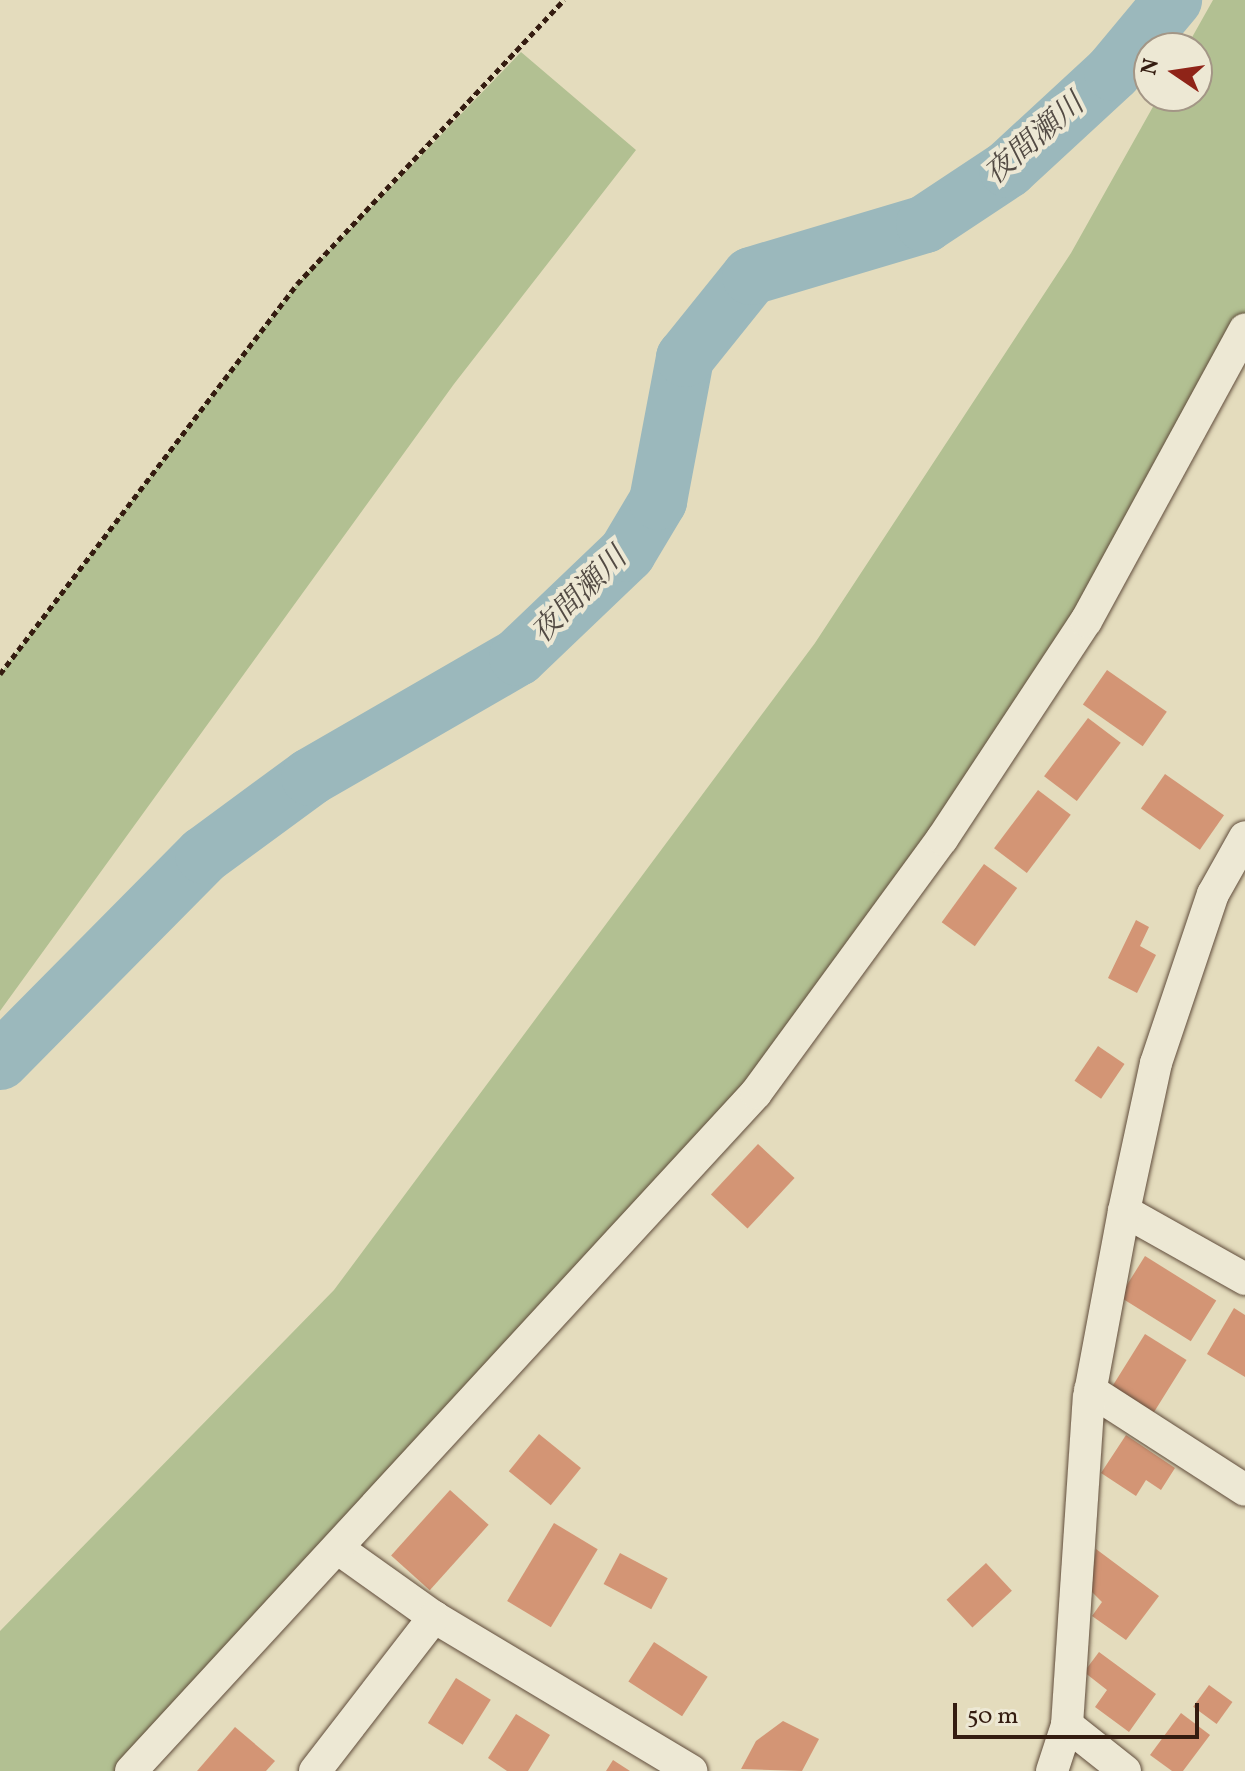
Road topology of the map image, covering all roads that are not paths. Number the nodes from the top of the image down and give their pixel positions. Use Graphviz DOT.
graph roads {
  1 [pos="1245,329"];
  2 [pos="1245,837"];
  3 [pos="1124,1211"];
  4 [pos="1245,1279"];
  5 [pos="1090,1390"];
  6 [pos="1245,1490"];
  7 [pos="340,1550"];
  8 [pos="434,1617"];
  9 [pos="1067,1725"];
  10 [pos="131,1771"];
  11 [pos="315,1771"];
  12 [pos="691,1771"];
  13 [pos="1052,1771"];
  14 [pos="1125,1771"];
  1 -- 7 [label="street"];
  2 -- 3 [label="street"];
  3 -- 4 [label="street"];
  3 -- 5 [label="street"];
  5 -- 6 [label="street"];
  5 -- 9 [label="street"];
  7 -- 8 [label="street"];
  7 -- 10 [label="street"];
  8 -- 11 [label="street"];
  8 -- 12 [label="street"];
  9 -- 13 [label="street"];
  9 -- 14 [label="street"];
}
